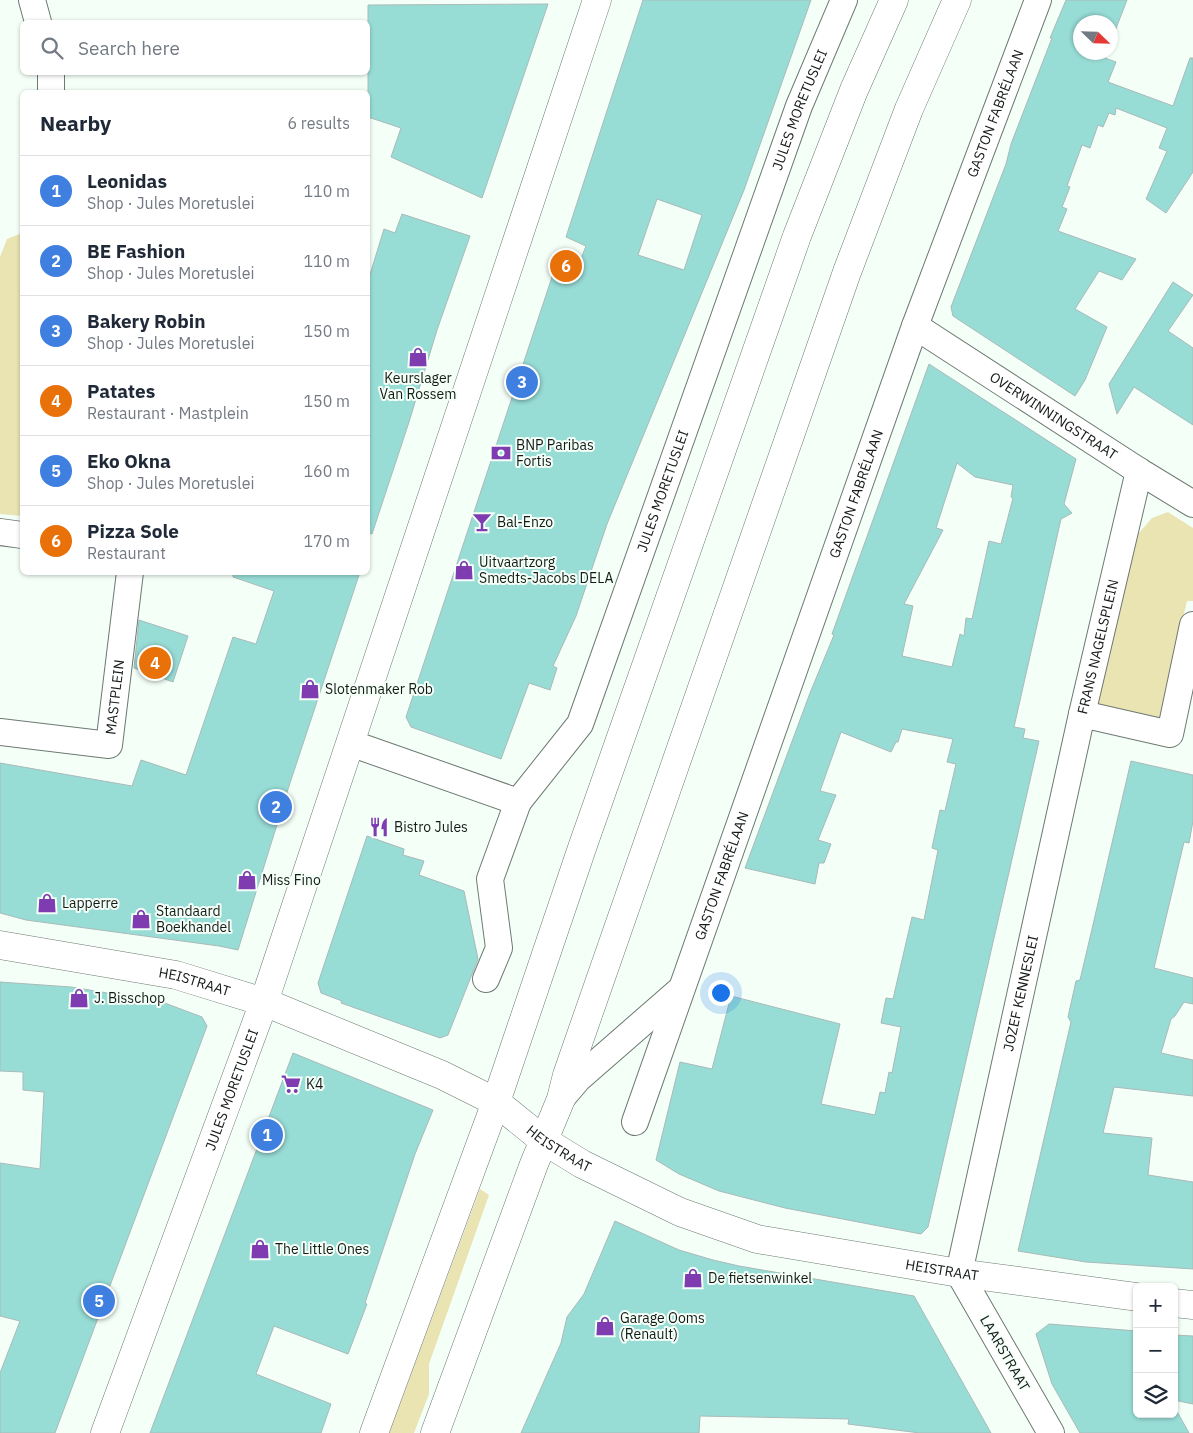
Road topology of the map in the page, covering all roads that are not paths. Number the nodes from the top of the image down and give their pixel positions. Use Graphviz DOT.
graph roads {
  1 [pos="32,0"];
  2 [pos="597,0"];
  3 [pos="844,0"];
  4 [pos="894,0"];
  5 [pos="957,0"];
  6 [pos="1038,0"];
  7 [pos="37,20"];
  8 [pos="50,75"];
  9 [pos="50,90"];
  10 [pos="914,326"];
  11 [pos="1139,471"];
  12 [pos="1193,504"];
  13 [pos="0,532"];
  14 [pos="20,535"];
  15 [pos="130,575"];
  16 [pos="1193,625"];
  17 [pos="1082,714"];
  18 [pos="0,732"];
  19 [pos="350,743"];
  20 [pos="518,802"];
  21 [pos="0,945"];
  22 [pos="486,980"];
  23 [pos="681,990"];
  24 [pos="264,1002"];
  25 [pos="561,1099"];
  26 [pos="496,1102"];
  27 [pos="635,1122"];
  28 [pos="543,1140"];
  29 [pos="959,1273"];
  30 [pos="1133,1296"];
  31 [pos="1178,1303"];
  32 [pos="1193,1305"];
  33 [pos="105,1433"];
  34 [pos="374,1433"];
  35 [pos="436,1433"];
  36 [pos="1051,1433"];
  1 -- 7 [label="street"];
  2 -- 19 [label="main road, JULES MORETUSLEI"];
  3 -- 20 [label="street, JULES MORETUSLEI"];
  4 -- 26 [label="main road"];
  5 -- 25 [label="main road"];
  6 -- 10 [label="street, GASTON FABRÉLAAN"];
  8 -- 9 [label="street"];
  10 -- 11 [label="street, OVERWINNINGSTRAAT"];
  10 -- 23 [label="street, GASTON FABRÉLAAN"];
  11 -- 12 [label="street, OVERWINNINGSTRAAT"];
  11 -- 17 [label="street, FRANS NAGELSPLEIN"];
  13 -- 14 [label="street"];
  15 -- 18 [label="street, MASTPLEIN"];
  16 -- 17 [label="street, FRANS NAGELSPLEIN"];
  17 -- 29 [label="street, JOZEF KENNESLEI"];
  19 -- 20 [label="street"];
  19 -- 24 [label="main road, JULES MORETUSLEI"];
  20 -- 22 [label="street, JULES MORETUSLEI"];
  21 -- 24 [label="main road, HEISTRAAT"];
  23 -- 25 [label="street, GASTON FABRÉLAAN"];
  23 -- 27 [label="street, GASTON FABRÉLAAN"];
  24 -- 26 [label="main road, HEISTRAAT"];
  24 -- 33 [label="main road, JULES MORETUSLEI"];
  25 -- 28 [label="main road"];
  26 -- 28 [label="main road, HEISTRAAT"];
  26 -- 34 [label="main road"];
  28 -- 29 [label="main road, HEISTRAAT"];
  28 -- 35 [label="main road"];
  29 -- 30 [label="main road, HEISTRAAT"];
  29 -- 36 [label="street, LAARSTRAAT"];
  31 -- 32 [label="main road"];
}
